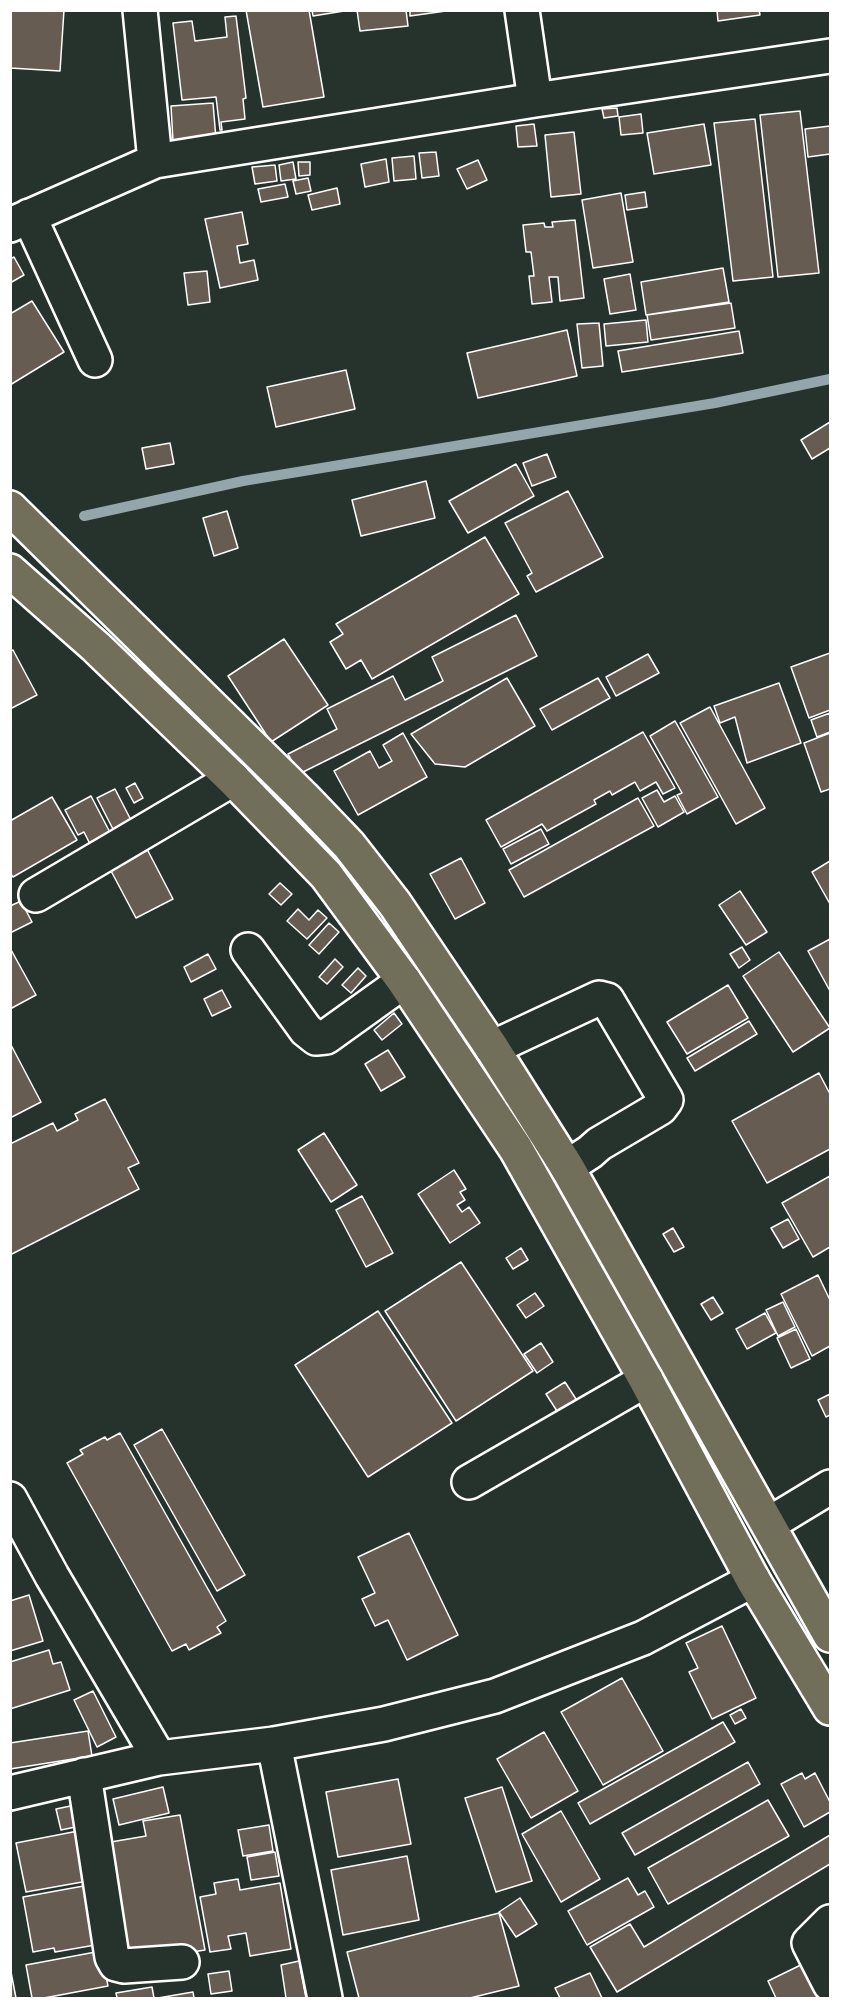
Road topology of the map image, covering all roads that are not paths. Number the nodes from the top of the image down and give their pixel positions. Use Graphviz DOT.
graph roads {
  1 [pos="140,10"];
  2 [pos="522,10"];
  3 [pos="831,56"];
  4 [pos="535,100"];
  5 [pos="155,161"];
  6 [pos="20,221"];
  7 [pos="95,360"];
  8 [pos="10,508"];
  9 [pos="10,571"];
  10 [pos="233,779"];
  11 [pos="36,895"];
  12 [pos="248,950"];
  13 [pos="404,981"];
  14 [pos="492,1048"];
  15 [pos="567,1167"];
  16 [pos="646,1380"];
  17 [pos="469,1482"];
  18 [pos="831,1487"];
  19 [pos="10,1499"];
  20 [pos="769,1524"];
  21 [pos="753,1580"];
  22 [pos="831,1635"];
  23 [pos="831,1708"];
  24 [pos="274,1744"];
  25 [pos="159,1758"];
  26 [pos="84,1775"];
  27 [pos="10,1793"];
  28 [pos="831,1922"];
  29 [pos="182,1962"];
  30 [pos="831,1984"];
  31 [pos="325,1998"];
  1 -- 5 [label="street"];
  2 -- 4 [label="street"];
  3 -- 4 [label="street"];
  4 -- 5 [label="street"];
  5 -- 6 [label="street"];
  6 -- 7 [label="street"];
  8 -- 14 [label="main road"];
  9 -- 10 [label="main road"];
  10 -- 11 [label="street"];
  10 -- 13 [label="main road"];
  12 -- 13 [label="street"];
  13 -- 16 [label="main road"];
  14 -- 15 [label="main road"];
  14 -- 15 [label="street"];
  15 -- 20 [label="main road"];
  16 -- 17 [label="street"];
  16 -- 21 [label="main road"];
  18 -- 20 [label="street"];
  19 -- 25 [label="street"];
  20 -- 22 [label="main road"];
  21 -- 23 [label="main road"];
  21 -- 24 [label="street"];
  24 -- 25 [label="street"];
  24 -- 31 [label="street"];
  25 -- 26 [label="street"];
  26 -- 27 [label="street"];
  26 -- 29 [label="street"];
  28 -- 30 [label="street"];
}
